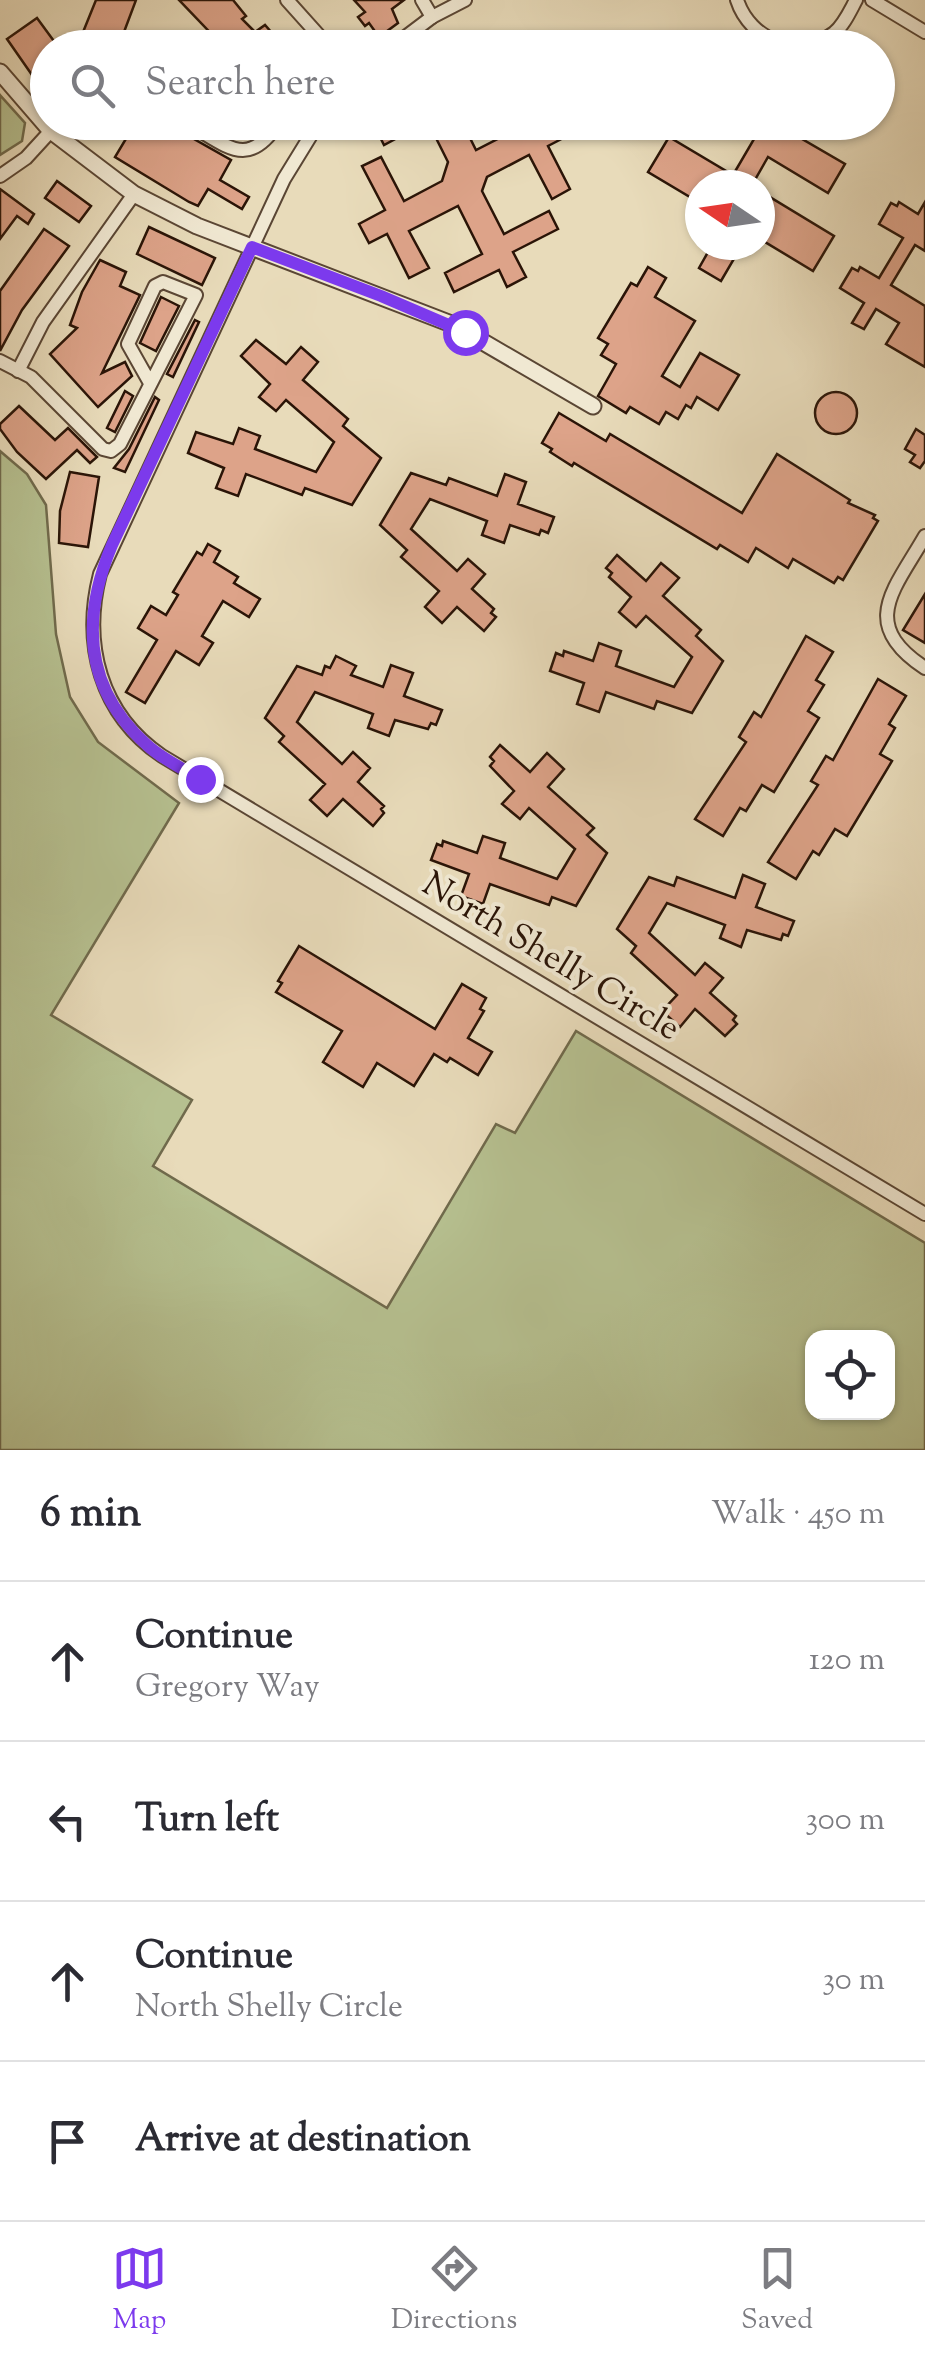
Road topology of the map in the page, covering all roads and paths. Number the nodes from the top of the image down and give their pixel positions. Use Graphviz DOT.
graph roads {
  1 [pos="287,0"];
  2 [pos="422,0"];
  3 [pos="465,0"];
  4 [pos="737,0"];
  5 [pos="856,0"];
  6 [pos="872,0"];
  7 [pos="432,17"];
  8 [pos="313,30"];
  9 [pos="415,30"];
  10 [pos="757,30"];
  11 [pos="837,30"];
  12 [pos="925,32"];
  13 [pos="0,72"];
  14 [pos="30,102"];
  15 [pos="43,140"];
  16 [pos="70,140"];
  17 [pos="222,140"];
  18 [pos="265,140"];
  19 [pos="308,140"];
  20 [pos="0,176"];
  21 [pos="134,194"];
  22 [pos="252,247"];
  23 [pos="0,361"];
  24 [pos="18,370"];
  25 [pos="150,383"];
  26 [pos="593,406"];
  27 [pos="925,536"];
  28 [pos="925,668"];
  29 [pos="925,1214"];
  1 -- 8 [label="street"];
  2 -- 7 [label="street"];
  3 -- 7 [label="street"];
  4 -- 10 [label="street"];
  5 -- 11 [label="street"];
  6 -- 12 [label="street"];
  7 -- 9 [label="street"];
  13 -- 14 [label="street"];
  15 -- 20 [label="street"];
  16 -- 21 [label="street"];
  17 -- 18 [label="street"];
  19 -- 22 [label="street, North Shelly Circle"];
  21 -- 22 [label="street"];
  21 -- 24 [label="street"];
  22 -- 26 [label="street"];
  22 -- 29 [label="street, North Shelly Circle"];
  23 -- 24 [label="street"];
  24 -- 25 [label="street"];
  25 -- 25 [label="street"];
  27 -- 28 [label="street"];
}
